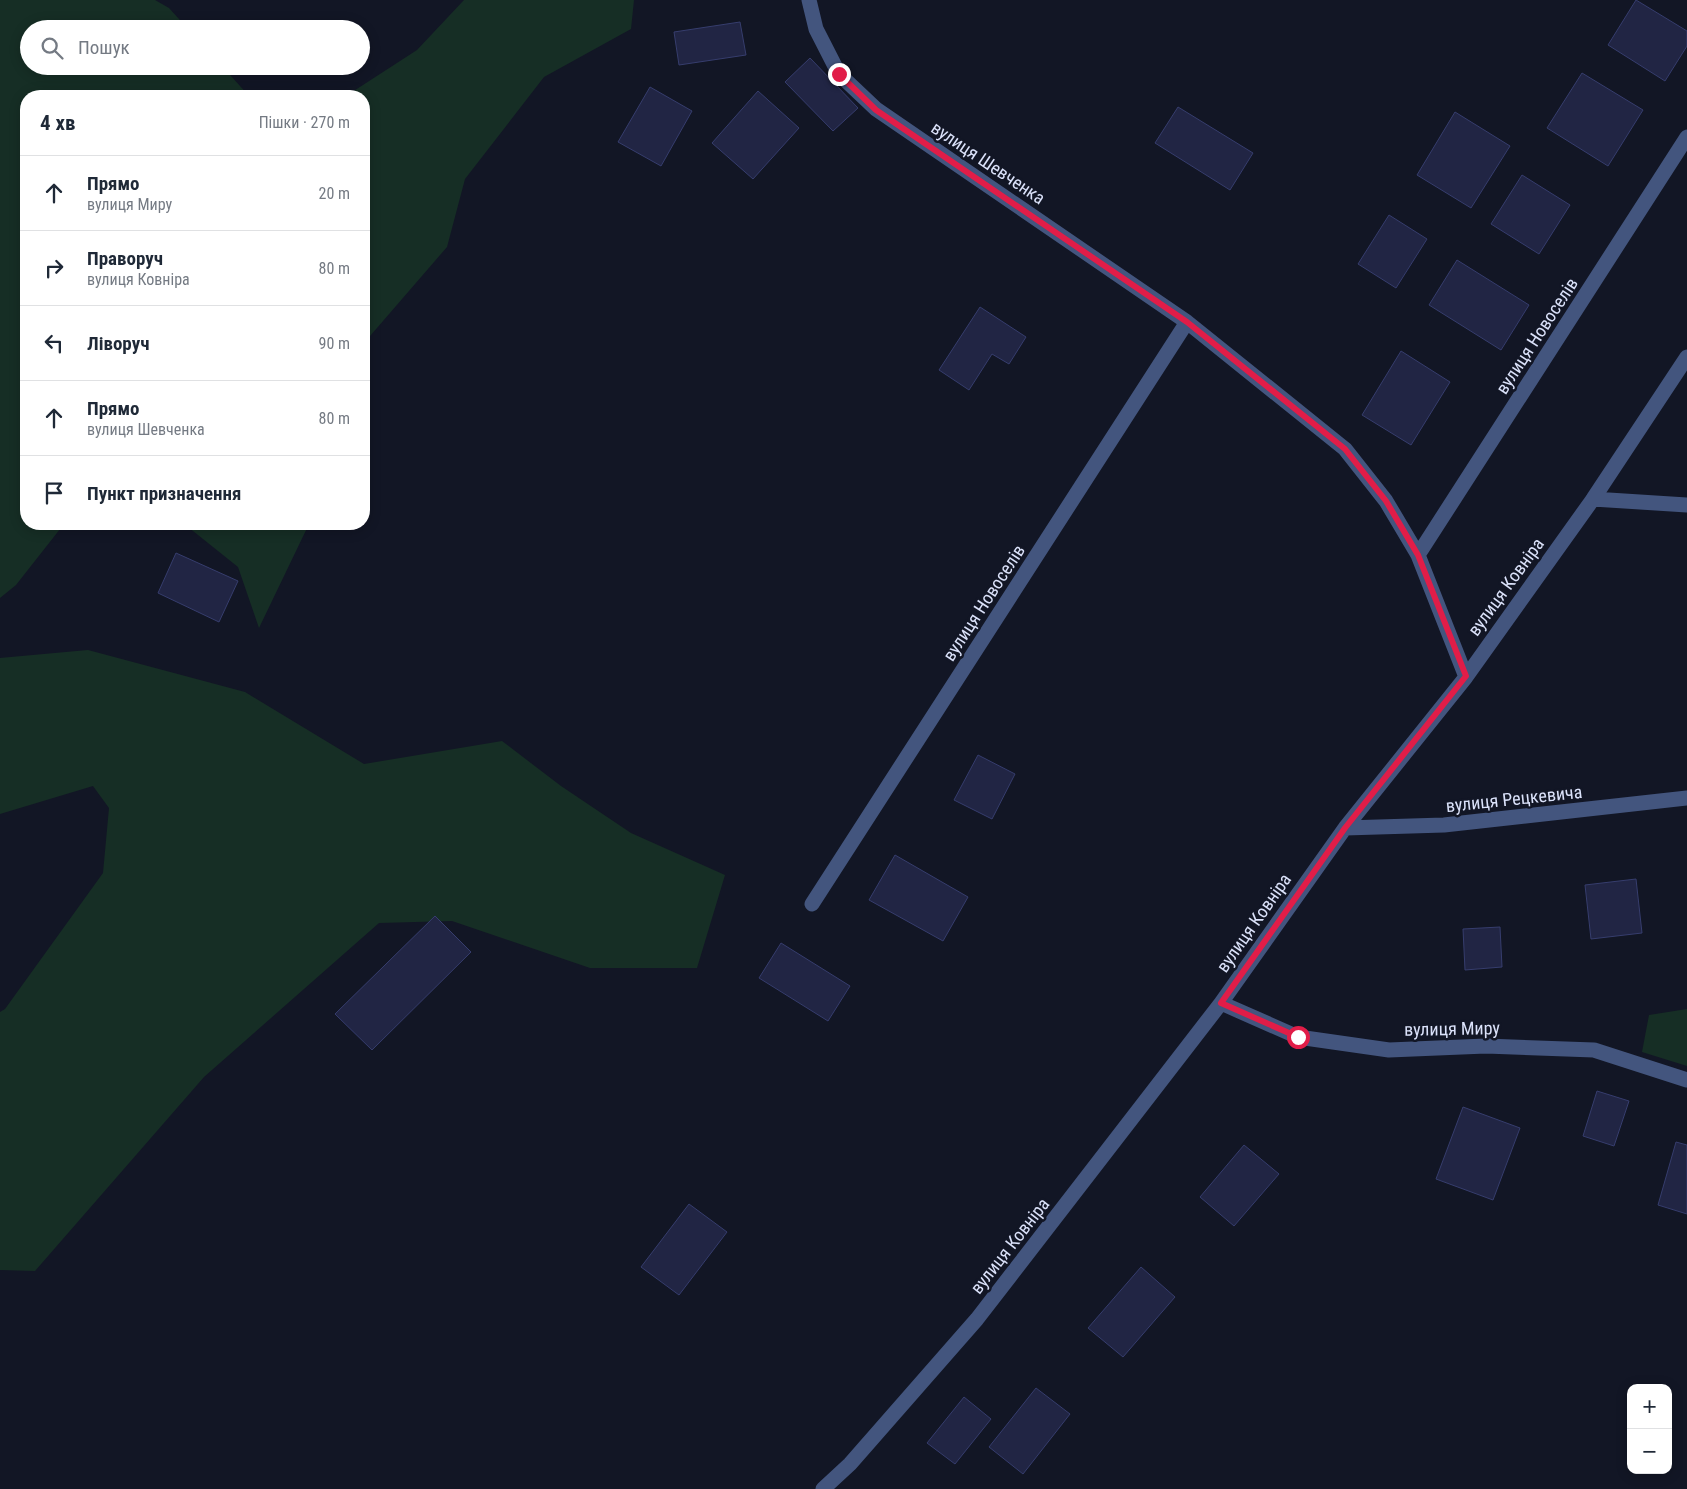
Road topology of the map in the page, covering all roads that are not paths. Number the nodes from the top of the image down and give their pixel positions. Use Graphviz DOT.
graph roads {
  1 [pos="809,0"];
  2 [pos="1687,137"];
  3 [pos="1187,322"];
  4 [pos="1687,357"];
  5 [pos="1593,499"];
  6 [pos="1687,505"];
  7 [pos="1418,555"];
  8 [pos="1466,676"];
  9 [pos="1687,798"];
  10 [pos="1345,828"];
  11 [pos="812,904"];
  12 [pos="1221,1003"];
  13 [pos="1687,1080"];
  14 [pos="823,1489"];
  1 -- 3 [label="street, вулиця Шевченка"];
  2 -- 7 [label="street, вулиця Новоселів"];
  3 -- 7 [label="street, вулиця Шевченка"];
  3 -- 11 [label="street, вулиця Новоселів"];
  4 -- 5 [label="street, вулиця Ковніра"];
  5 -- 6 [label="street"];
  5 -- 8 [label="street, вулиця Ковніра"];
  7 -- 8 [label="street, вулиця Шевченка"];
  8 -- 10 [label="street, вулиця Ковніра"];
  9 -- 10 [label="street, вулиця Рецкевича"];
  10 -- 12 [label="street, вулиця Ковніра"];
  12 -- 13 [label="street, вулиця Миру"];
  12 -- 14 [label="street, вулиця Ковніра"];
}
